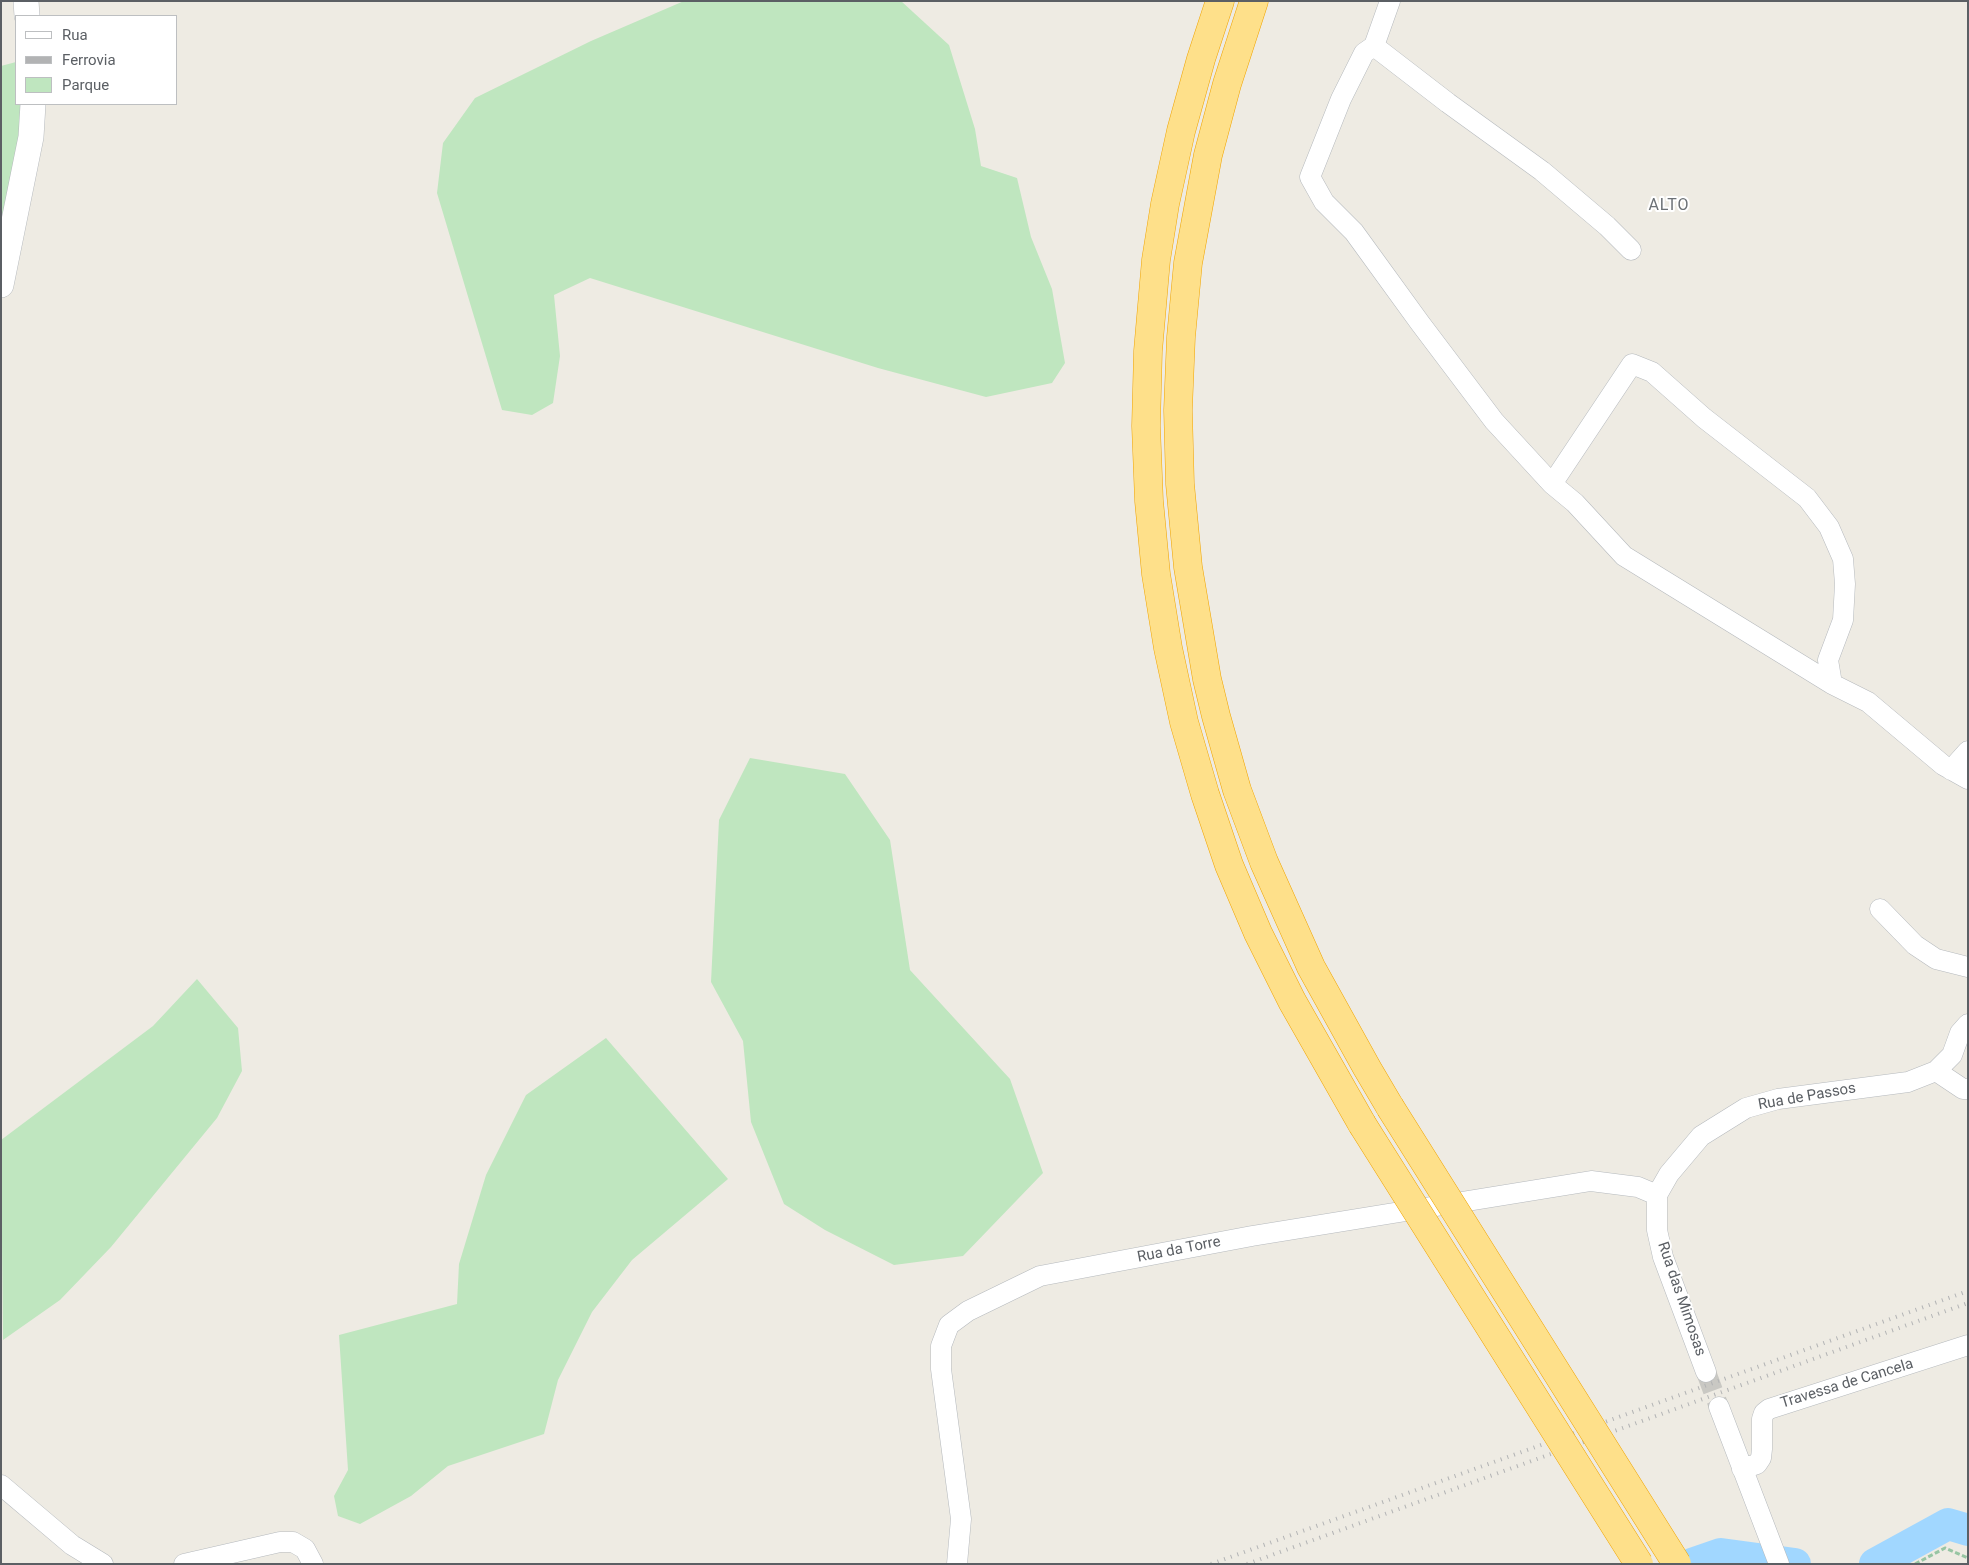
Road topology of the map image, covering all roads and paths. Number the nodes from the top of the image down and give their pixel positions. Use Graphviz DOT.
graph roads {
  1 [pos="26,1"];
  2 [pos="1220,1"];
  3 [pos="1254,1"];
  4 [pos="1390,1"];
  5 [pos="28,15"];
  6 [pos="1374,46"];
  7 [pos="33,105"];
  8 [pos="1631,250"];
  9 [pos="1,285"];
  10 [pos="1552,484"];
  11 [pos="1832,684"];
  12 [pos="1968,751"];
  13 [pos="1960,774"];
  14 [pos="1880,909"];
  15 [pos="1968,967"];
  16 [pos="1968,1024"];
  17 [pos="1936,1071"];
  18 [pos="1968,1089"];
  19 [pos="1657,1195"];
  20 [pos="1968,1345"];
  21 [pos="1706,1372"];
  22 [pos="1720,1407"];
  23 [pos="1742,1469"];
  24 [pos="1,1486"];
  25 [pos="1968,1558"];
  26 [pos="103,1564"];
  27 [pos="184,1564"];
  28 [pos="313,1564"];
  29 [pos="957,1564"];
  30 [pos="1638,1564"];
  31 [pos="1677,1564"];
  32 [pos="1779,1564"];
  33 [pos="1915,1564"];
  1 -- 5 [label="street"];
  2 -- 30 [label="highway, bridge"];
  3 -- 31 [label="highway, bridge"];
  4 -- 6 [label="street"];
  6 -- 8 [label="street"];
  6 -- 10 [label="street"];
  7 -- 9 [label="street"];
  10 -- 11 [label="street"];
  10 -- 11 [label="street"];
  11 -- 13 [label="street"];
  12 -- 13 [label="street"];
  14 -- 15 [label="street"];
  16 -- 17 [label="street, Rua de Passos"];
  17 -- 18 [label="street"];
  17 -- 19 [label="street, Rua de Passos"];
  19 -- 21 [label="street, Rua das Mimosas"];
  19 -- 29 [label="street, Rua da Torre"];
  20 -- 23 [label="street, Travessa de Cancela"];
  22 -- 23 [label="street"];
  23 -- 32 [label="street"];
  24 -- 26 [label="street"];
  25 -- 33 [label="path"];
  27 -- 28 [label="street"];
}
